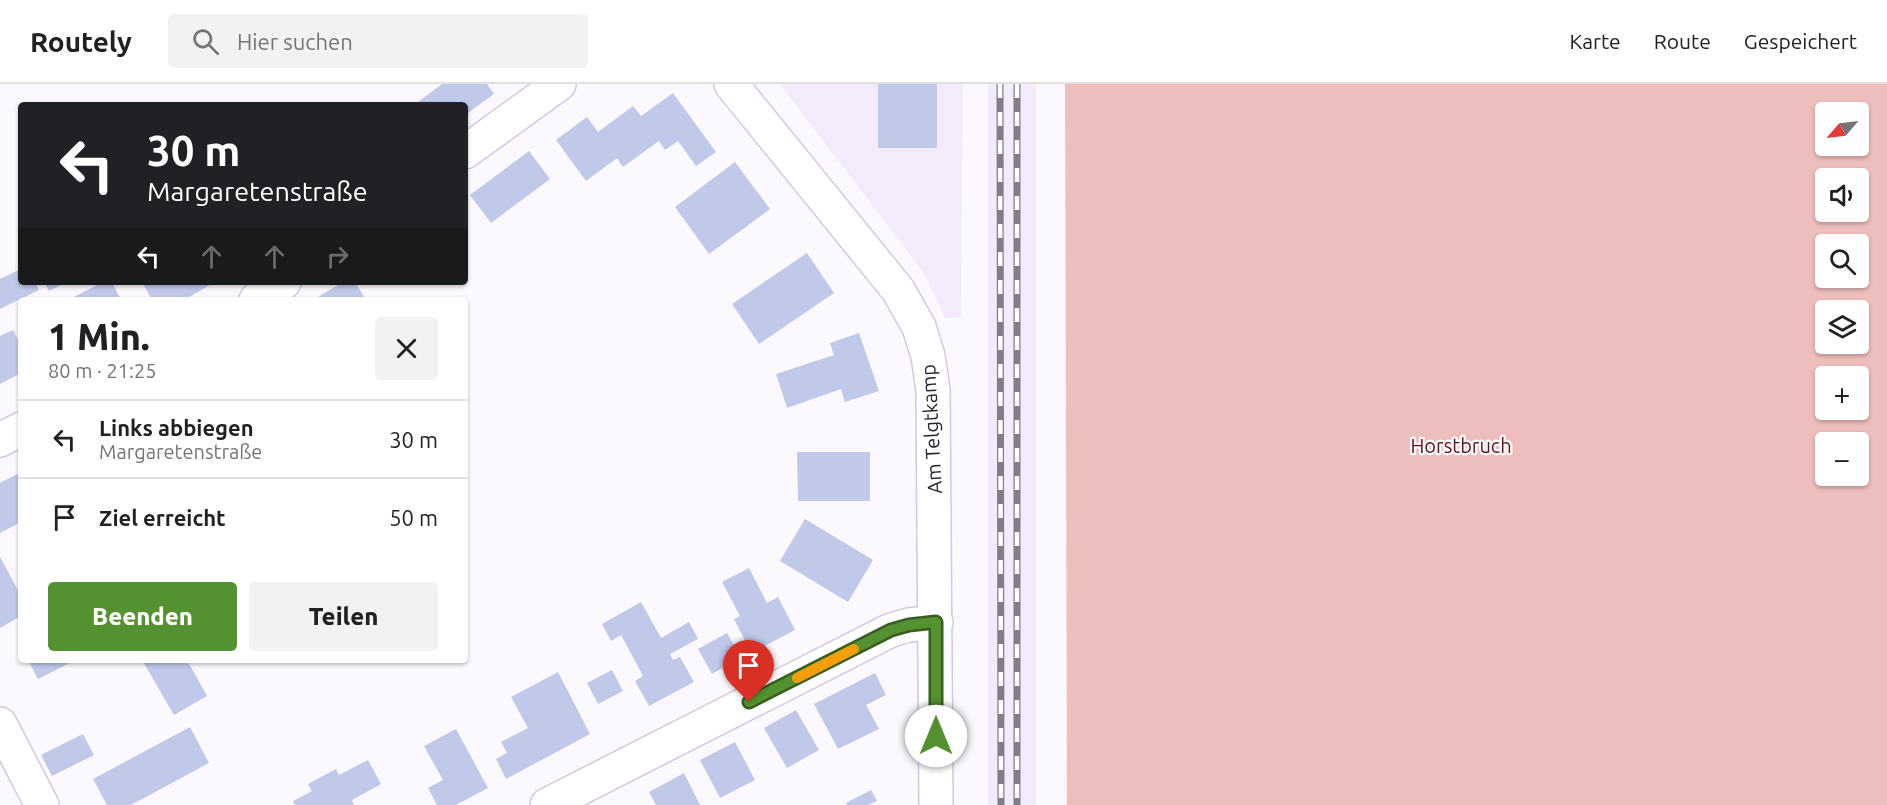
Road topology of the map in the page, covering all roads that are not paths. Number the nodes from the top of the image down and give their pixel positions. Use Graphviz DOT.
graph roads {
  1 [pos="560,84"];
  2 [pos="731,84"];
  3 [pos="468,150"];
  4 [pos="279,285"];
  5 [pos="261,297"];
  6 [pos="18,431"];
  7 [pos="0,440"];
  8 [pos="936,622"];
  9 [pos="0,724"];
  10 [pos="42,805"];
  11 [pos="547,805"];
  12 [pos="936,805"];
  1 -- 3 [label="street"];
  2 -- 8 [label="street, Am Telgtkamp"];
  4 -- 5 [label="street"];
  6 -- 7 [label="street"];
  8 -- 11 [label="street"];
  8 -- 12 [label="street, Am Telgtkamp"];
  9 -- 10 [label="street"];
}
